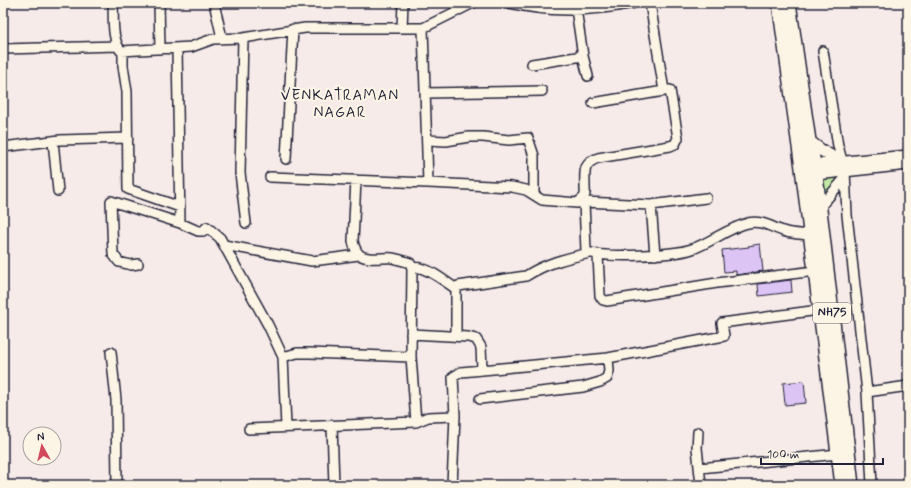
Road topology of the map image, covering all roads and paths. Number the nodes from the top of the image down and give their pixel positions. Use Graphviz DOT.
graph roads {
  1 [pos="113,3"];
  2 [pos="159,3"];
  3 [pos="214,3"];
  4 [pos="403,3"];
  5 [pos="473,3"];
  6 [pos="509,3"];
  7 [pos="634,3"];
  8 [pos="650,3"];
  9 [pos="779,3"];
  10 [pos="789,3"];
  11 [pos="560,6"];
  12 [pos="576,9"];
  13 [pos="402,28"];
  14 [pos="423,28"];
  15 [pos="293,29"];
  16 [pos="222,38"];
  17 [pos="243,38"];
  18 [pos="120,48"];
  19 [pos="177,48"];
  20 [pos="3,49"];
  21 [pos="160,49"];
  22 [pos="823,51"];
  23 [pos="583,56"];
  24 [pos="532,64"];
  25 [pos="588,76"];
  26 [pos="542,91"];
  27 [pos="664,91"];
  28 [pos="425,94"];
  29 [pos="593,103"];
  30 [pos="128,138"];
  31 [pos="427,140"];
  32 [pos="53,141"];
  33 [pos="809,141"];
  34 [pos="3,147"];
  35 [pos="908,156"];
  36 [pos="286,159"];
  37 [pos="908,164"];
  38 [pos="802,168"];
  39 [pos="815,169"];
  40 [pos="845,171"];
  41 [pos="270,177"];
  42 [pos="356,180"];
  43 [pos="428,183"];
  44 [pos="58,191"];
  45 [pos="534,195"];
  46 [pos="706,198"];
  47 [pos="581,203"];
  48 [pos="651,205"];
  49 [pos="180,207"];
  50 [pos="819,208"];
  51 [pos="180,223"];
  52 [pos="246,224"];
  53 [pos="810,235"];
  54 [pos="224,245"];
  55 [pos="594,254"];
  56 [pos="359,255"];
  57 [pos="655,255"];
  58 [pos="138,264"];
  59 [pos="412,268"];
  60 [pos="814,271"];
  61 [pos="456,289"];
  62 [pos="819,310"];
  63 [pos="411,334"];
  64 [pos="456,336"];
  65 [pos="112,352"];
  66 [pos="283,357"];
  67 [pos="411,357"];
  68 [pos="608,358"];
  69 [pos="482,369"];
  70 [pos="908,386"];
  71 [pos="867,392"];
  72 [pos="480,399"];
  73 [pos="456,416"];
  74 [pos="416,422"];
  75 [pos="332,425"];
  76 [pos="286,427"];
  77 [pos="249,429"];
  78 [pos="698,432"];
  79 [pos="838,454"];
  80 [pos="700,468"];
  81 [pos="117,485"];
  82 [pos="334,485"];
  83 [pos="452,485"];
  84 [pos="701,485"];
  85 [pos="842,485"];
  86 [pos="852,485"];
  87 [pos="872,485"];
  1 -- 18 [label="street"];
  2 -- 21 [label="street"];
  3 -- 16 [label="street"];
  4 -- 13 [label="street"];
  5 -- 14 [label="street"];
  6 -- 11 [label="street"];
  7 -- 12 [label="street"];
  8 -- 27 [label="street"];
  9 -- 38 [label="highway, NH75"];
  10 -- 33 [label="highway, NH75"];
  11 -- 12 [label="street"];
  12 -- 23 [label="street"];
  13 -- 14 [label="street"];
  13 -- 15 [label="street"];
  14 -- 28 [label="street"];
  15 -- 17 [label="street"];
  15 -- 36 [label="street"];
  16 -- 17 [label="street"];
  16 -- 19 [label="street"];
  17 -- 52 [label="street"];
  18 -- 20 [label="street"];
  18 -- 21 [label="street"];
  18 -- 30 [label="street"];
  19 -- 21 [label="street"];
  19 -- 49 [label="street"];
  22 -- 40 [label="street"];
  23 -- 24 [label="street"];
  23 -- 25 [label="street"];
  26 -- 28 [label="street"];
  27 -- 29 [label="street"];
  27 -- 47 [label="street"];
  28 -- 31 [label="street"];
  30 -- 32 [label="street"];
  30 -- 49 [label="street"];
  31 -- 43 [label="street"];
  31 -- 45 [label="street"];
  32 -- 34 [label="street"];
  32 -- 44 [label="street"];
  33 -- 39 [label="highway, NH75"];
  33 -- 40 [label="main road"];
  35 -- 40 [label="main road"];
  37 -- 40 [label="main road"];
  38 -- 39 [label="highway"];
  38 -- 53 [label="highway, NH75"];
  39 -- 40 [label="main road"];
  39 -- 50 [label="highway, NH75"];
  40 -- 50 [label="street"];
  40 -- 71 [label="street"];
  41 -- 42 [label="street"];
  42 -- 43 [label="street"];
  42 -- 56 [label="street"];
  43 -- 45 [label="street"];
  45 -- 47 [label="street"];
  46 -- 48 [label="street"];
  47 -- 48 [label="street"];
  47 -- 55 [label="street"];
  48 -- 57 [label="street"];
  49 -- 51 [label="street"];
  50 -- 86 [label="highway, NH75"];
  51 -- 54 [label="street"];
  51 -- 58 [label="street"];
  53 -- 57 [label="street"];
  53 -- 60 [label="highway, NH75"];
  54 -- 56 [label="street"];
  54 -- 66 [label="street"];
  55 -- 57 [label="street"];
  55 -- 60 [label="street"];
  55 -- 61 [label="street"];
  56 -- 59 [label="street"];
  59 -- 61 [label="street"];
  59 -- 63 [label="street"];
  60 -- 62 [label="highway, NH75"];
  61 -- 64 [label="street"];
  62 -- 68 [label="street"];
  62 -- 79 [label="highway, NH75"];
  63 -- 64 [label="street"];
  63 -- 67 [label="street"];
  64 -- 69 [label="street"];
  65 -- 81 [label="street"];
  66 -- 67 [label="street"];
  66 -- 76 [label="street"];
  67 -- 74 [label="street"];
  68 -- 69 [label="street"];
  68 -- 72 [label="street"];
  69 -- 73 [label="street"];
  70 -- 71 [label="street"];
  71 -- 87 [label="street"];
  73 -- 74 [label="street"];
  73 -- 83 [label="street"];
  74 -- 75 [label="street"];
  75 -- 76 [label="street"];
  75 -- 82 [label="street"];
  76 -- 77 [label="street"];
  78 -- 80 [label="street"];
  79 -- 80 [label="street"];
  79 -- 85 [label="highway, NH75"];
  80 -- 84 [label="street"];
}
